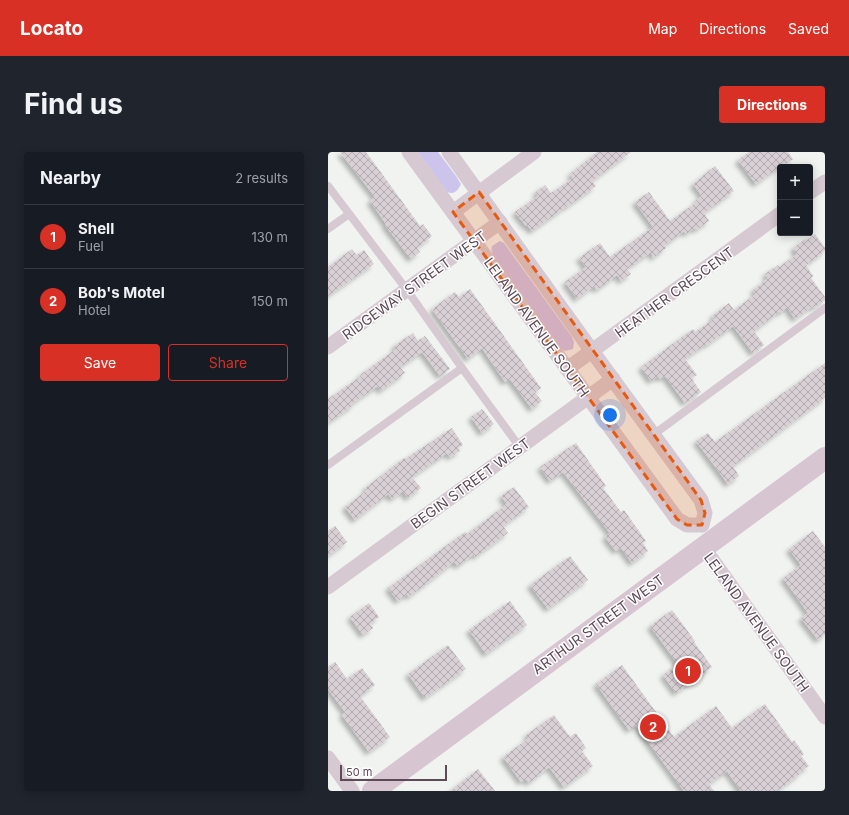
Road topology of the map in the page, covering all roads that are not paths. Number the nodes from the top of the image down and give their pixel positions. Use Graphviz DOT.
graph roads {
  1 [pos="409,152"];
  2 [pos="449,152"];
  3 [pos="534,152"];
  4 [pos="825,182"];
  5 [pos="328,186"];
  6 [pos="813,190"];
  7 [pos="479,192"];
  8 [pos="453,212"];
  9 [pos="349,214"];
  10 [pos="777,216"];
  11 [pos="500,222"];
  12 [pos="328,229"];
  13 [pos="474,241"];
  14 [pos="407,290"];
  15 [pos="825,308"];
  16 [pos="328,348"];
  17 [pos="592,351"];
  18 [pos="462,368"];
  19 [pos="567,369"];
  20 [pos="613,379"];
  21 [pos="588,397"];
  22 [pos="653,435"];
  23 [pos="519,446"];
  24 [pos="825,458"];
  25 [pos="328,466"];
  26 [pos="706,537"];
  27 [pos="328,586"];
  28 [pos="825,716"];
  29 [pos="328,758"];
  30 [pos="352,791"];
  31 [pos="373,791"];
  1 -- 8 [label="street, LELAND AVENUE SOUTH"];
  2 -- 7 [label="street"];
  3 -- 7 [label="street"];
  4 -- 6 [label="street"];
  5 -- 9 [label="lane"];
  7 -- 8 [label="street"];
  7 -- 11 [label="street"];
  8 -- 13 [label="street, LELAND AVENUE SOUTH"];
  9 -- 12 [label="lane"];
  9 -- 14 [label="lane"];
  10 -- 17 [label="street, HEATHER CRESCENT"];
  11 -- 13 [label="street, RIDGEWAY STREET WEST"];
  11 -- 17 [label="street"];
  13 -- 14 [label="street, RIDGEWAY STREET WEST"];
  13 -- 19 [label="street, LELAND AVENUE SOUTH"];
  14 -- 16 [label="street, RIDGEWAY STREET WEST"];
  14 -- 18 [label="lane"];
  15 -- 22 [label="lane"];
  17 -- 19 [label="street, HEATHER CRESCENT"];
  17 -- 20 [label="street"];
  18 -- 23 [label="lane"];
  18 -- 25 [label="lane"];
  19 -- 21 [label="street, LELAND AVENUE SOUTH"];
  20 -- 21 [label="street, BEGIN STREET WEST"];
  20 -- 22 [label="street"];
  21 -- 23 [label="street, BEGIN STREET WEST"];
  21 -- 26 [label="street, LELAND AVENUE SOUTH"];
  22 -- 26 [label="street"];
  23 -- 27 [label="street, BEGIN STREET WEST"];
  24 -- 26 [label="main road, ARTHUR STREET WEST"];
  26 -- 28 [label="street, LELAND AVENUE SOUTH"];
  26 -- 31 [label="main road, ARTHUR STREET WEST"];
  29 -- 30 [label="street"];
}
